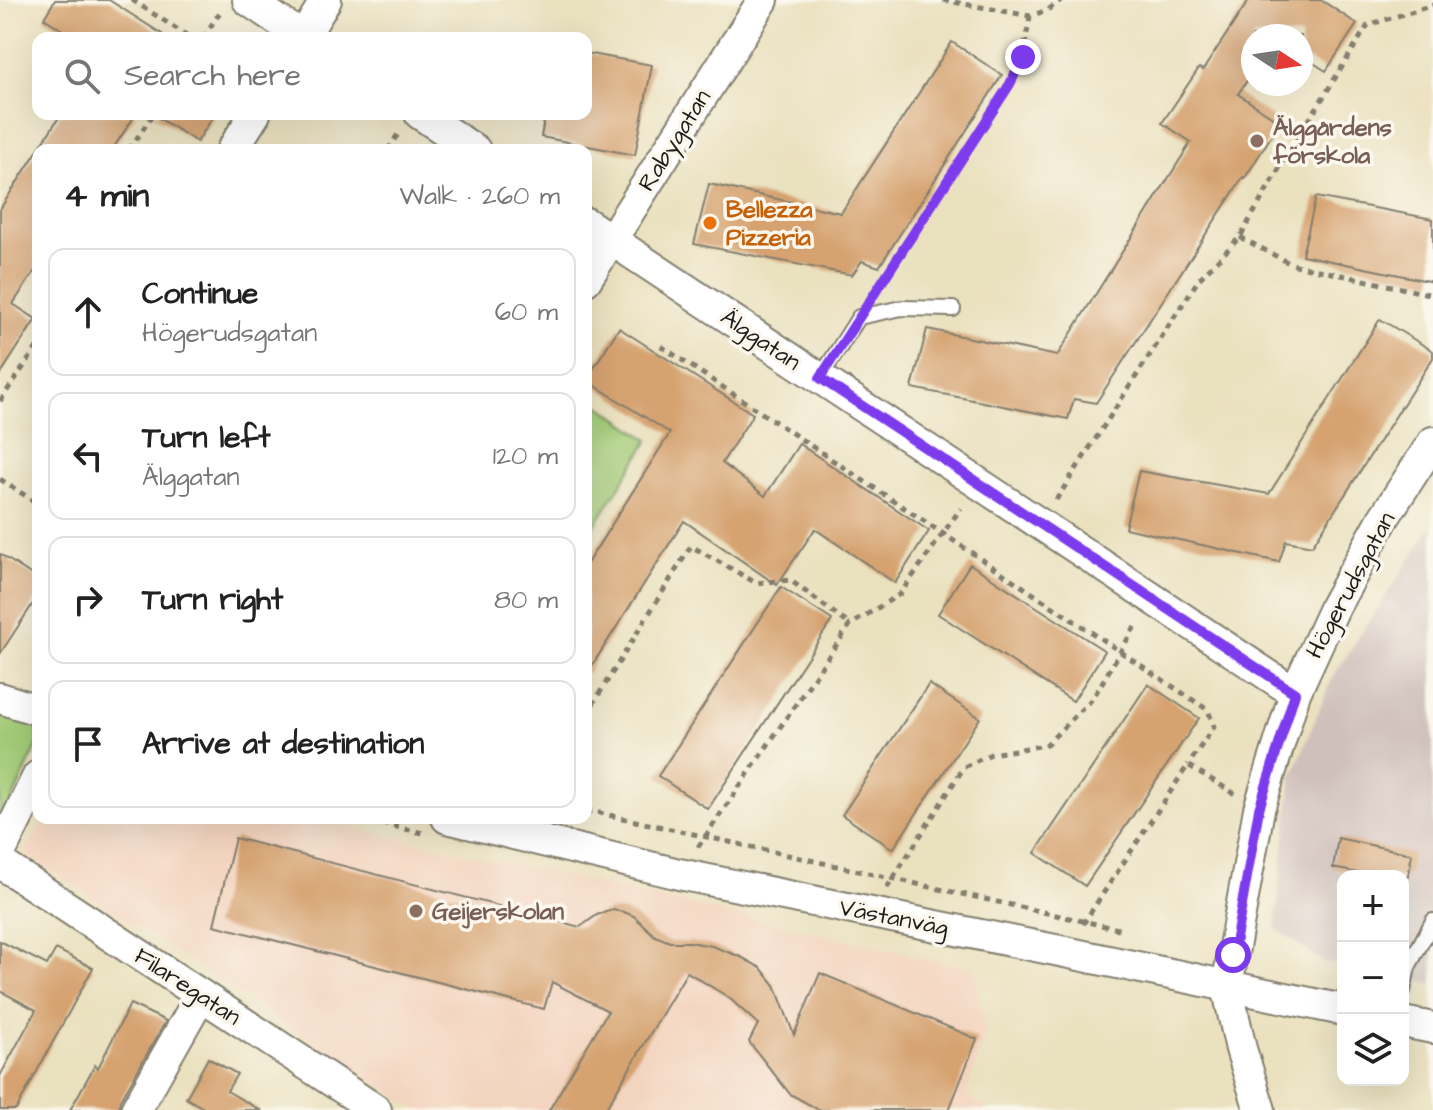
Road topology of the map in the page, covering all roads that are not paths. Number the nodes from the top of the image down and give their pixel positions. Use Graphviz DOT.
graph roads {
  1 [pos="248,0"];
  2 [pos="326,0"];
  3 [pos="763,0"];
  4 [pos="294,32"];
  5 [pos="307,32"];
  6 [pos="251,120"];
  7 [pos="429,120"];
  8 [pos="236,144"];
  9 [pos="466,144"];
  10 [pos="598,231"];
  11 [pos="592,256"];
  12 [pos="953,309"];
  13 [pos="820,378"];
  14 [pos="1433,442"];
  15 [pos="1295,693"];
  16 [pos="0,698"];
  17 [pos="32,708"];
  18 [pos="32,788"];
  19 [pos="472,824"];
  20 [pos="0,853"];
  21 [pos="0,863"];
  22 [pos="1433,921"];
  23 [pos="1409,965"];
  24 [pos="1227,986"];
  25 [pos="201,995"];
  26 [pos="1337,1009"];
  27 [pos="1409,1023"];
  28 [pos="1433,1028"];
  29 [pos="371,1108"];
  30 [pos="136,1110"];
  31 [pos="1260,1110"];
  1 -- 4 [label="street"];
  2 -- 5 [label="street"];
  3 -- 10 [label="street, Rabygatan"];
  6 -- 8 [label="street"];
  7 -- 9 [label="street"];
  10 -- 11 [label="street, Rabygatan"];
  10 -- 13 [label="street, Älggatan"];
  12 -- 13 [label="lane"];
  13 -- 15 [label="street, Älggatan"];
  14 -- 15 [label="street, Högerudsgatan"];
  15 -- 24 [label="street, Högerudsgatan"];
  16 -- 17 [label="street"];
  18 -- 20 [label="street"];
  19 -- 24 [label="street, Västanväg"];
  21 -- 25 [label="street, Filaregatan"];
  22 -- 23 [label="lane"];
  24 -- 26 [label="street, Västanväg"];
  24 -- 31 [label="street, Högerudsgatan"];
  25 -- 29 [label="street, Filaregatan"];
  25 -- 30 [label="street"];
  27 -- 28 [label="street"];
}
